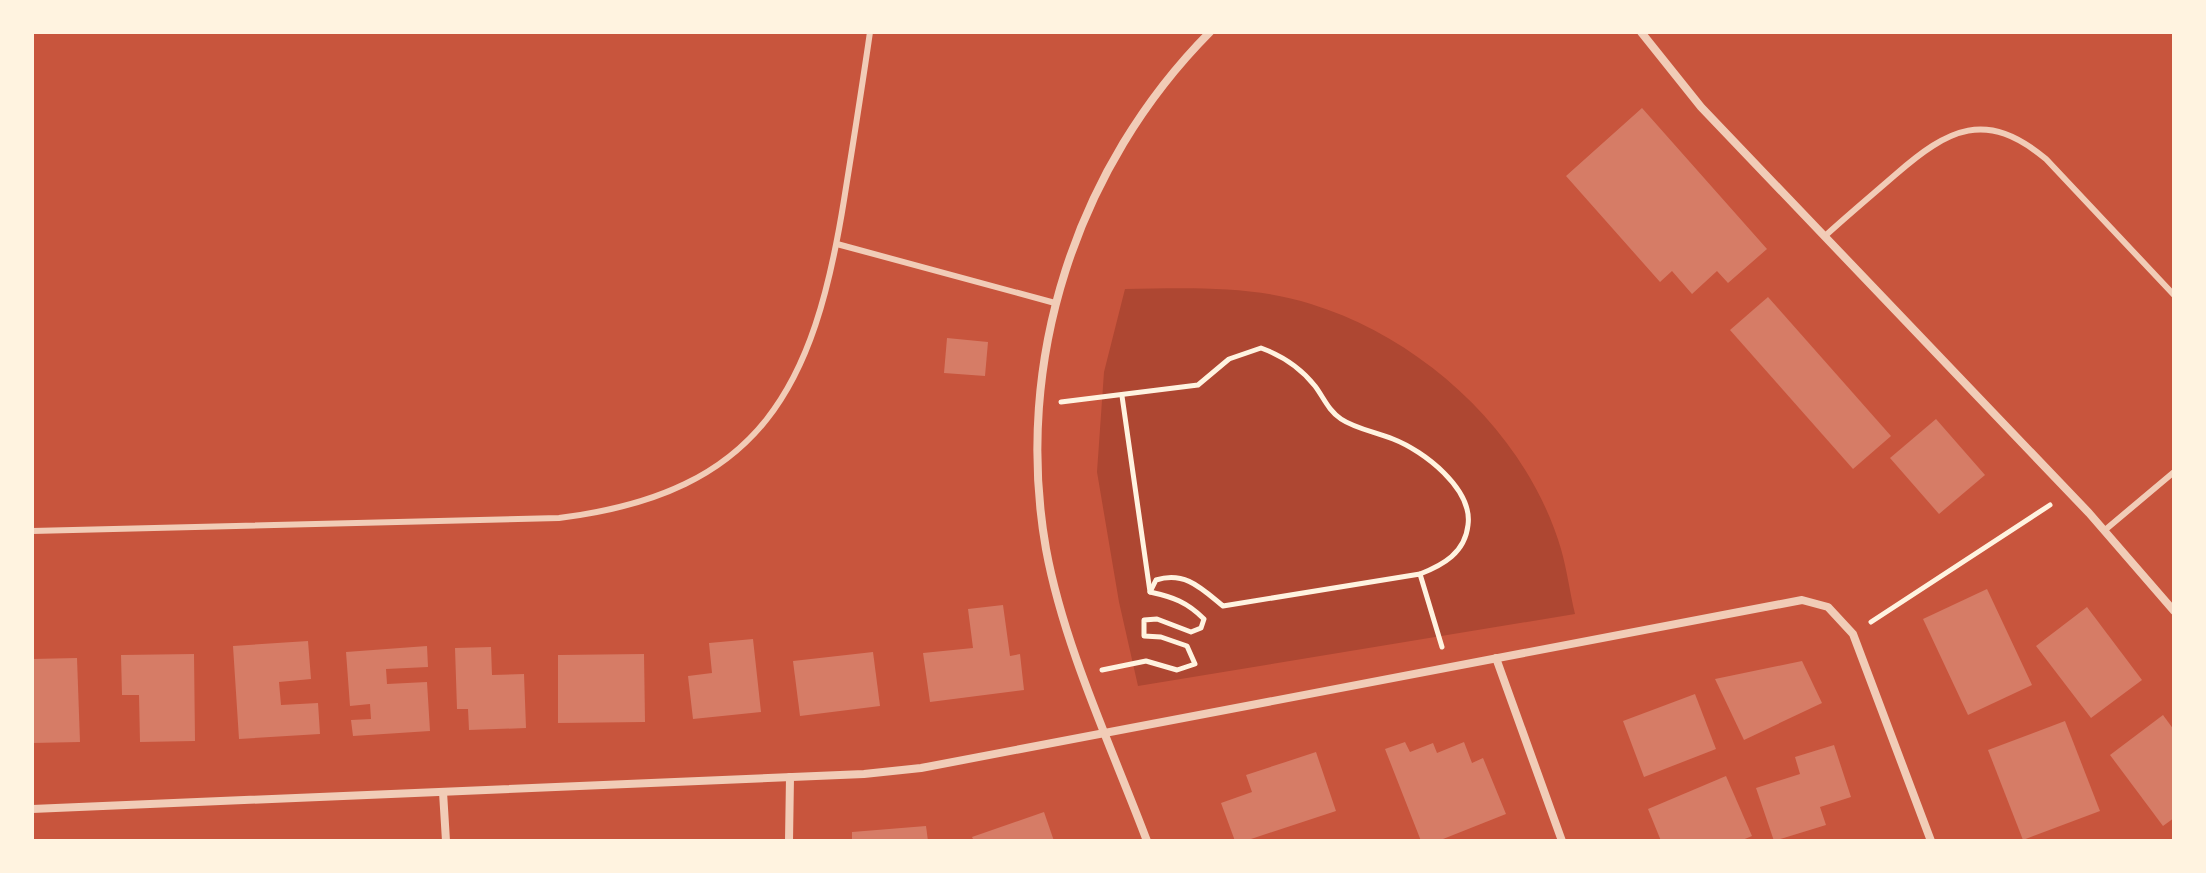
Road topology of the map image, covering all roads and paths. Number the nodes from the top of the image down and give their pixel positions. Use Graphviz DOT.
graph roads {
  1 [pos="870,32"];
  2 [pos="1210,32"];
  3 [pos="1641,32"];
  4 [pos="1825,236"];
  5 [pos="837,244"];
  6 [pos="2174,295"];
  7 [pos="1055,303"];
  8 [pos="1122,396"];
  9 [pos="1038,405"];
  10 [pos="2174,472"];
  11 [pos="2069,492"];
  12 [pos="2105,530"];
  13 [pos="32,531"];
  14 [pos="1420,574"];
  15 [pos="1150,592"];
  16 [pos="2174,611"];
  17 [pos="1853,634"];
  18 [pos="1496,658"];
  19 [pos="1448,667"];
  20 [pos="1084,674"];
  21 [pos="1107,735"];
  22 [pos="790,777"];
  23 [pos="443,792"];
  24 [pos="32,809"];
  25 [pos="446,841"];
  26 [pos="789,841"];
  27 [pos="1147,841"];
  28 [pos="1562,841"];
  29 [pos="1931,841"];
  1 -- 5 [label="lane"];
  2 -- 7 [label="street"];
  3 -- 4 [label="street"];
  4 -- 6 [label="lane"];
  4 -- 11 [label="street"];
  5 -- 7 [label="lane"];
  5 -- 13 [label="lane"];
  7 -- 9 [label="street"];
  8 -- 9 [label="path"];
  8 -- 14 [label="path"];
  8 -- 15 [label="path"];
  9 -- 20 [label="street"];
  10 -- 12 [label="lane"];
  11 -- 12 [label="street"];
  11 -- 17 [label="path"];
  12 -- 16 [label="street"];
  14 -- 15 [label="path"];
  14 -- 19 [label="path"];
  15 -- 20 [label="path"];
  17 -- 18 [label="street"];
  17 -- 29 [label="street"];
  18 -- 19 [label="street"];
  18 -- 28 [label="street"];
  19 -- 21 [label="street"];
  20 -- 21 [label="street"];
  21 -- 22 [label="street"];
  21 -- 27 [label="street"];
  22 -- 23 [label="street"];
  22 -- 26 [label="street"];
  23 -- 24 [label="street"];
  23 -- 25 [label="street"];
}
